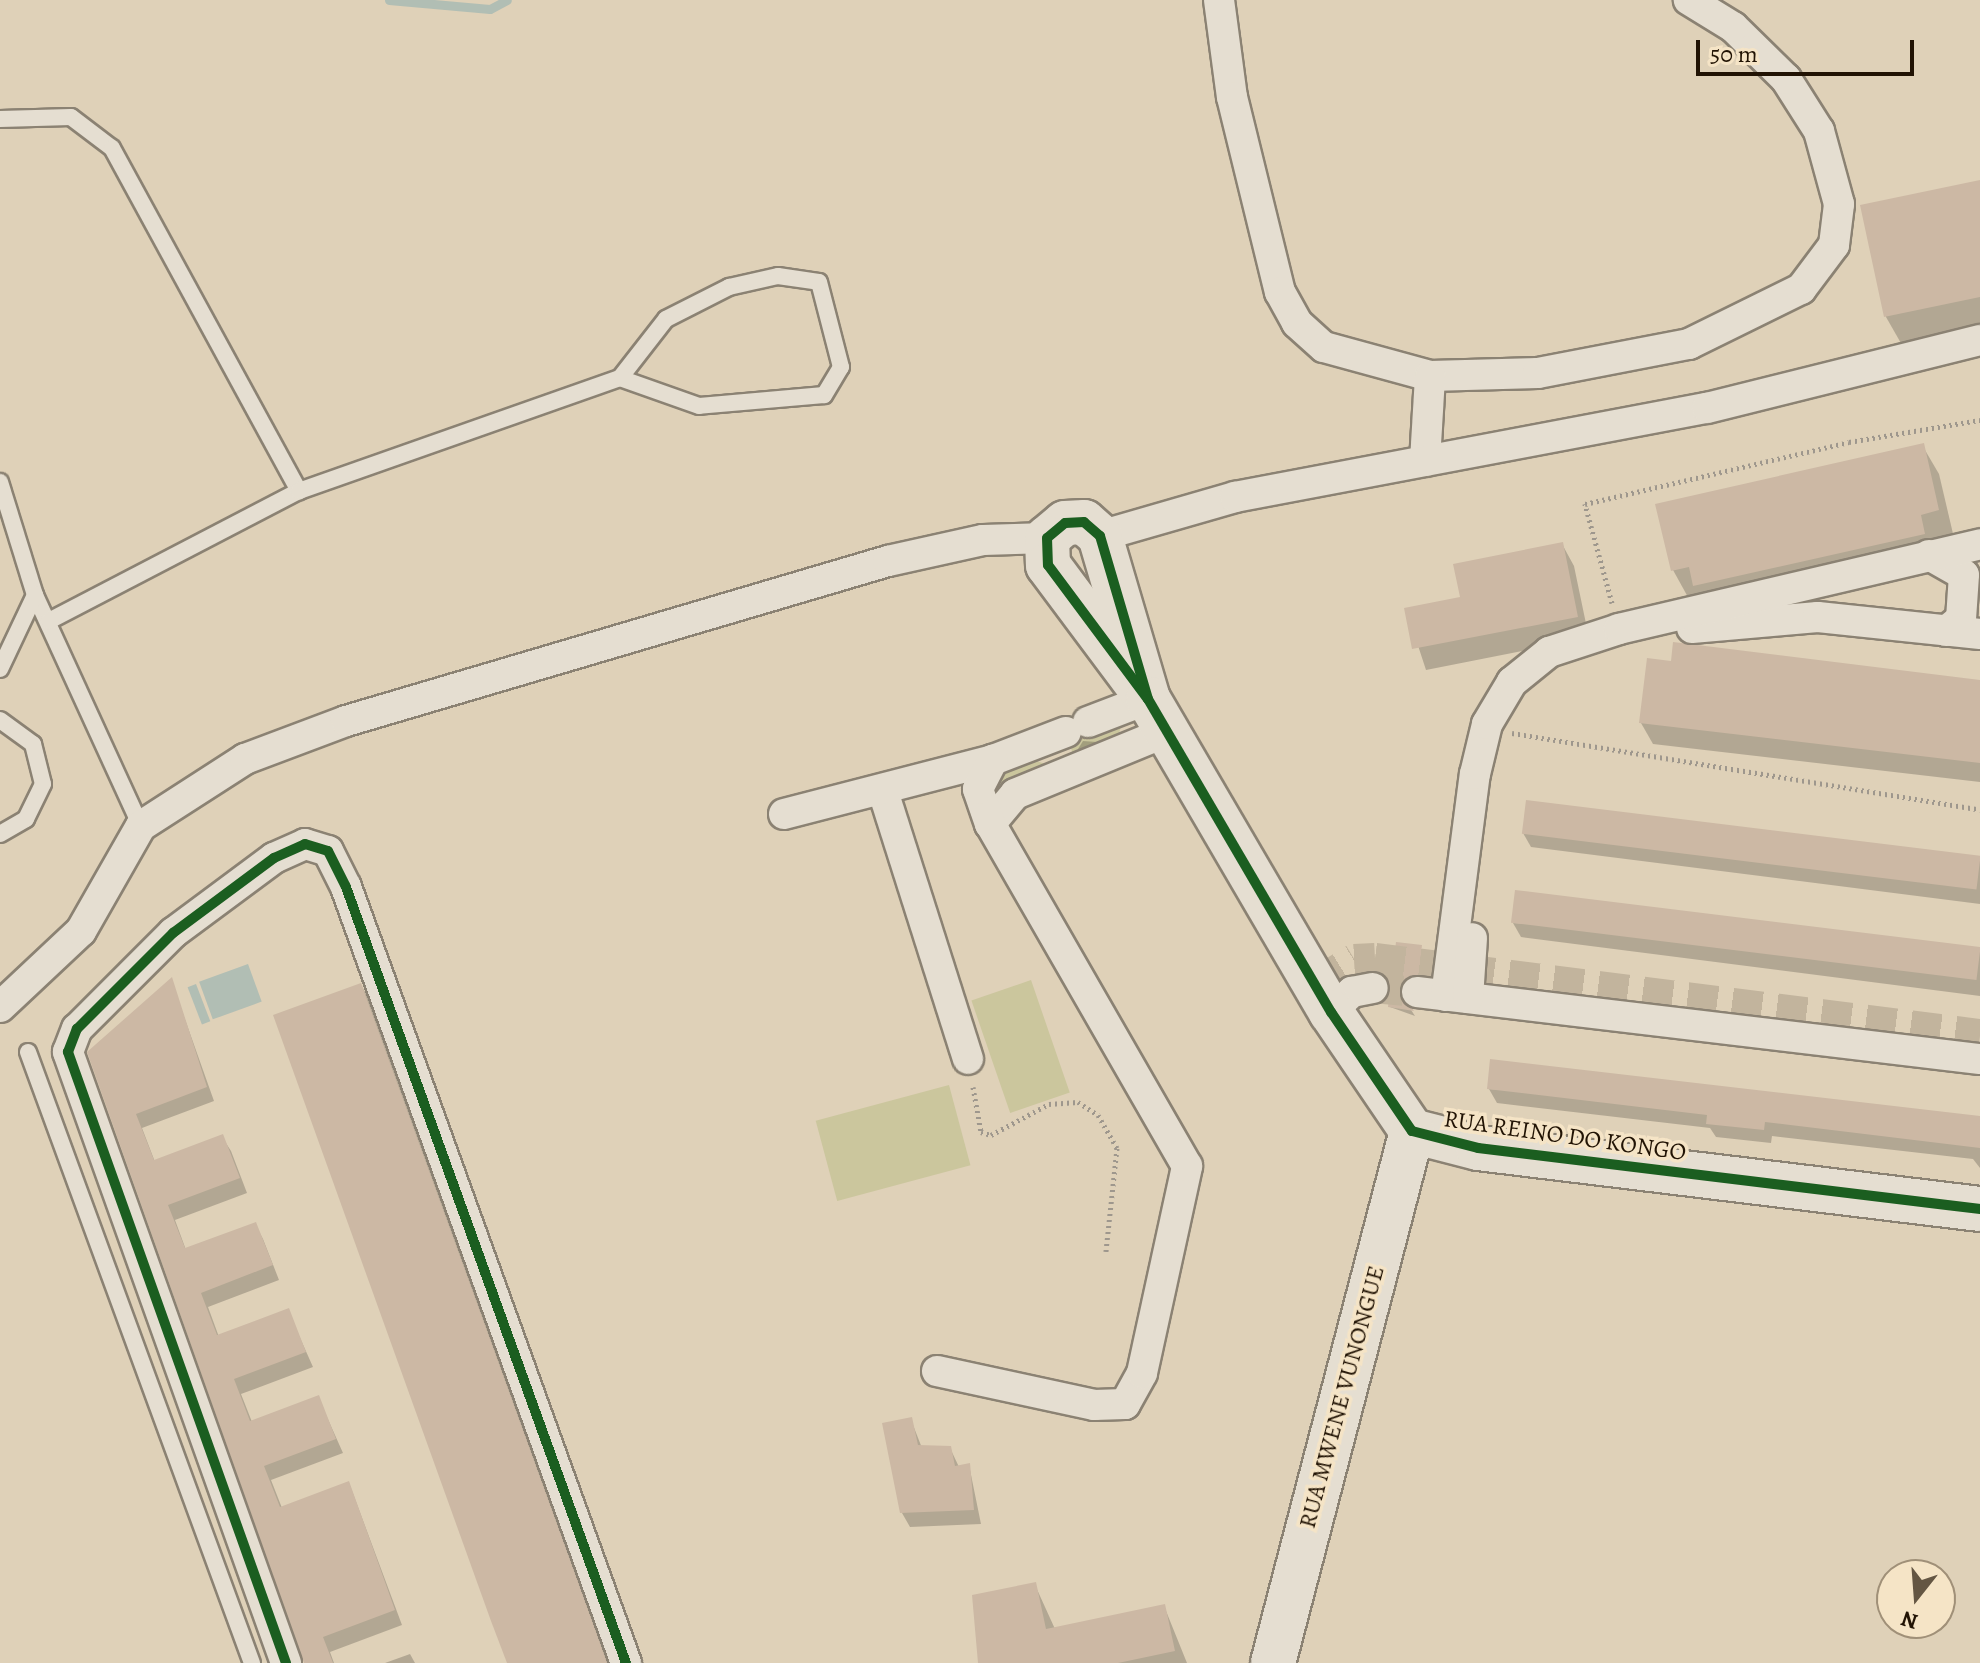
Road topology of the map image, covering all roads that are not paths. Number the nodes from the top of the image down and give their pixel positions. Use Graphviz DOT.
graph roads {
  1 [pos="1219,0"];
  2 [pos="1689,0"];
  3 [pos="0,119"];
  4 [pos="1980,340"];
  5 [pos="1430,376"];
  6 [pos="620,378"];
  7 [pos="1425,461"];
  8 [pos="0,482"];
  9 [pos="299,491"];
  10 [pos="1100,536"];
  11 [pos="1047,538"];
  12 [pos="1980,544"];
  13 [pos="1929,555"];
  14 [pos="35,595"];
  15 [pos="49,621"];
  16 [pos="1946,631"];
  17 [pos="1980,634"];
  18 [pos="0,669"];
  19 [pos="1157,715"];
  20 [pos="0,720"];
  21 [pos="1070,730"];
  22 [pos="993,760"];
  23 [pos="1076,772"];
  24 [pos="883,791"];
  25 [pos="784,814"];
  26 [pos="990,824"];
  27 [pos="141,826"];
  28 [pos="0,834"];
  29 [pos="1373,988"];
  30 [pos="1444,996"];
  31 [pos="0,1007"];
  32 [pos="1331,1012"];
  33 [pos="28,1052"];
  34 [pos="968,1059"];
  35 [pos="1980,1059"];
  36 [pos="1412,1131"];
  37 [pos="1980,1209"];
  38 [pos="937,1371"];
  39 [pos="252,1663"];
  40 [pos="286,1663"];
  41 [pos="626,1663"];
  42 [pos="1273,1663"];
  1 -- 5 [label="street"];
  2 -- 5 [label="street"];
  3 -- 9 [label="lane"];
  4 -- 7 [label="street"];
  5 -- 7 [label="street"];
  6 -- 6 [label="lane"];
  6 -- 9 [label="lane"];
  7 -- 10 [label="street"];
  8 -- 14 [label="lane"];
  9 -- 15 [label="lane"];
  10 -- 11 [label="street"];
  10 -- 19 [label="street, RUA REINO DO KONGO"];
  11 -- 19 [label="street, RUA REINO DO KONGO"];
  11 -- 27 [label="street"];
  12 -- 13 [label="street"];
  13 -- 16 [label="street"];
  13 -- 30 [label="street"];
  14 -- 15 [label="lane"];
  14 -- 18 [label="lane"];
  15 -- 27 [label="lane"];
  16 -- 17 [label="street"];
  16 -- 30 [label="street"];
  19 -- 21 [label="street"];
  19 -- 23 [label="street"];
  19 -- 32 [label="street, RUA REINO DO KONGO"];
  20 -- 28 [label="lane"];
  21 -- 22 [label="street"];
  21 -- 23 [label="street"];
  22 -- 24 [label="street"];
  22 -- 26 [label="street"];
  23 -- 26 [label="street"];
  24 -- 25 [label="street"];
  24 -- 34 [label="street"];
  26 -- 38 [label="street"];
  27 -- 31 [label="street"];
  29 -- 32 [label="street"];
  30 -- 35 [label="street"];
  32 -- 36 [label="street, RUA REINO DO KONGO"];
  33 -- 39 [label="lane"];
  36 -- 37 [label="street, RUA REINO DO KONGO"];
  36 -- 42 [label="street, RUA MWENE VUNONGUE"];
  40 -- 41 [label="street"];
}
